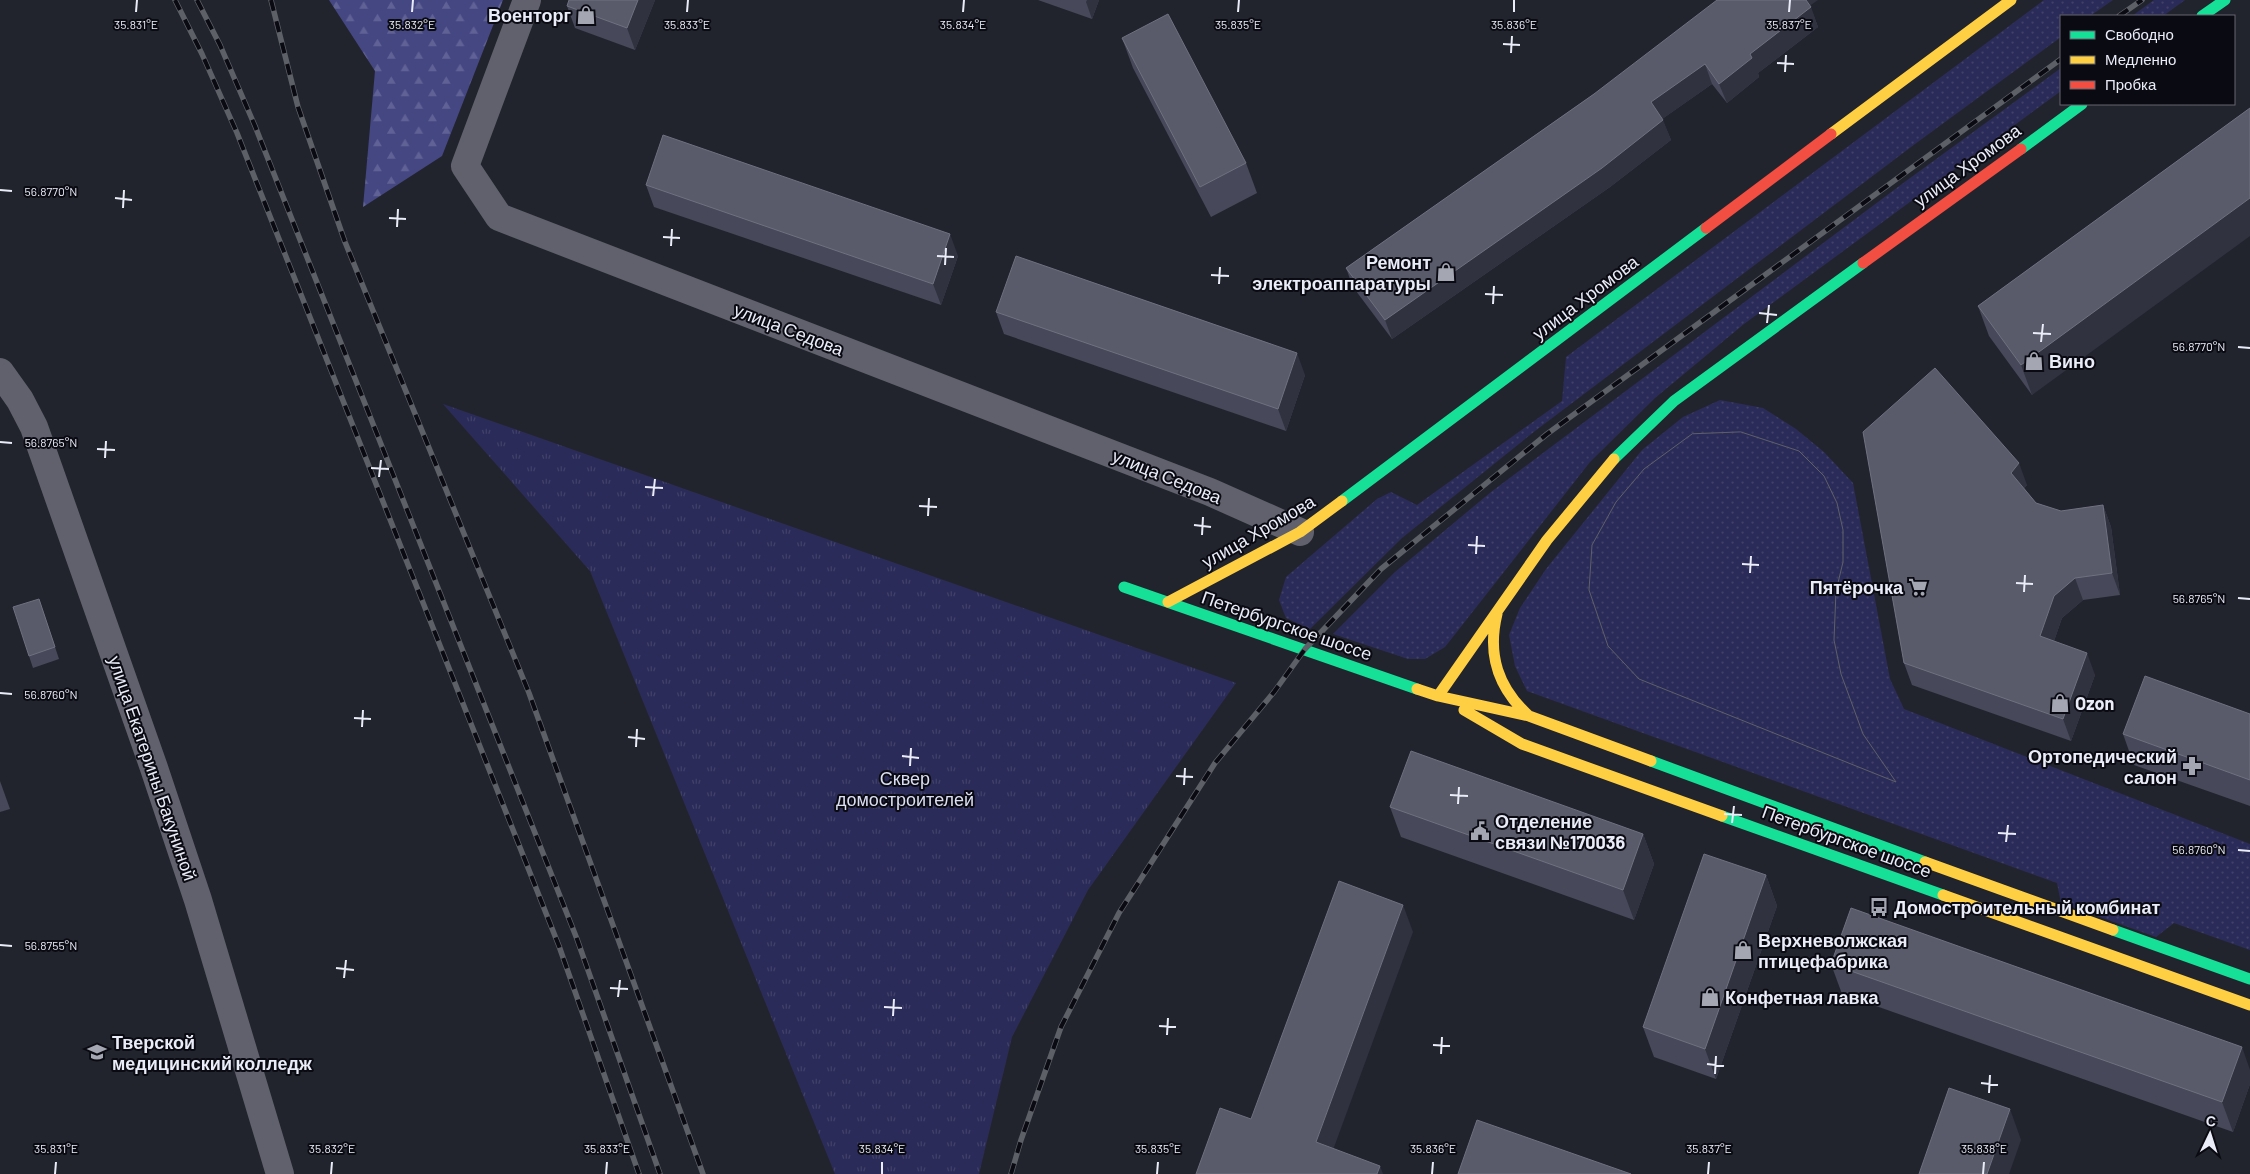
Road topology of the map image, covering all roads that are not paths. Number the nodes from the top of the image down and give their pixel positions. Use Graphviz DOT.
graph roads {
  1 [pos="527,0"];
  2 [pos="2010,0"];
  3 [pos="2225,0"];
  4 [pos="2203,15"];
  5 [pos="2081,105"];
  6 [pos="0,372"];
  7 [pos="1300,532"];
  8 [pos="1124,587"];
  9 [pos="1503,601"];
  10 [pos="1168,602"];
  11 [pos="1438,696"];
  12 [pos="1529,716"];
  13 [pos="1833,842"];
  14 [pos="2250,979"];
  15 [pos="2250,1005"];
  16 [pos="280,1174"];
  1 -- 7 [label="street, улица Седова"];
  2 -- 7 [label="street, улица Хромова"];
  3 -- 4 [label="street"];
  5 -- 9 [label="street, улица Хромова"];
  6 -- 16 [label="street, улица Екатерины Бакуниной"];
  7 -- 10 [label="street, улица Хромова"];
  8 -- 10 [label="street, Петербургское шоссе"];
  9 -- 11 [label="street, улица Хромова"];
  9 -- 12 [label="street, улица Хромова"];
  10 -- 11 [label="street, Петербургское шоссе"];
  11 -- 12 [label="street, Петербургское шоссе"];
  11 -- 13 [label="street, Петербургское шоссе"];
  12 -- 13 [label="street, Петербургское шоссе"];
  13 -- 14 [label="street, Петербургское шоссе"];
  13 -- 15 [label="street, Петербургское шоссе"];
}
